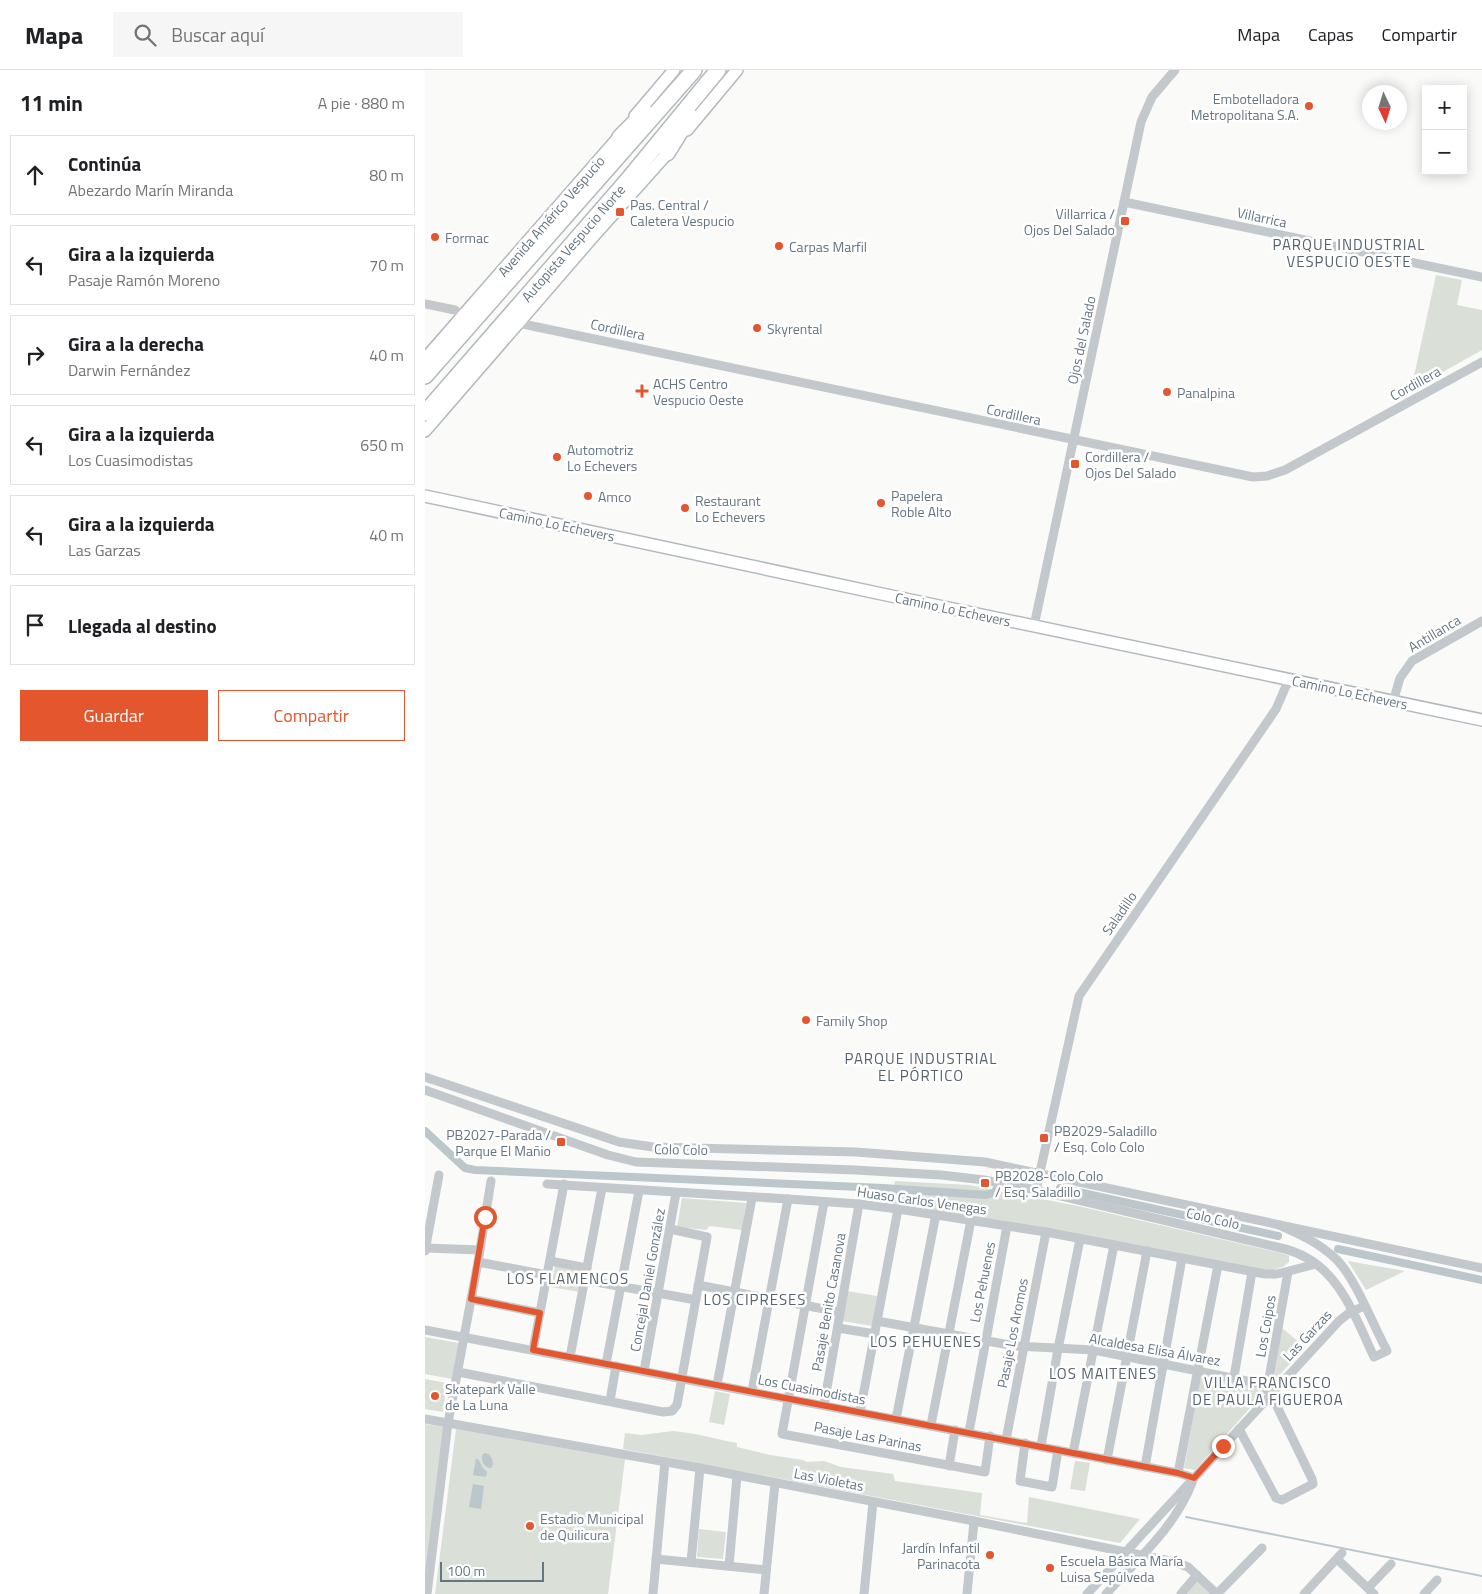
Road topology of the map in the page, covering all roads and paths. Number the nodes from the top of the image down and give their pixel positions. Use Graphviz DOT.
graph roads {
  1 [pos="674,70"];
  2 [pos="687,70"];
  3 [pos="694,70"];
  4 [pos="718,70"];
  5 [pos="737,70"];
  6 [pos="1175,70"];
  7 [pos="620,137"];
  8 [pos="667,153"];
  9 [pos="1124,202"];
  10 [pos="1482,278"];
  11 [pos="425,304"];
  12 [pos="463,316"];
  13 [pos="518,323"];
  14 [pos="425,359"];
  15 [pos="1482,362"];
  16 [pos="425,376"];
  17 [pos="425,413"];
  18 [pos="425,431"];
  19 [pos="1073,440"];
  20 [pos="425,496"];
  21 [pos="1482,621"];
  22 [pos="1034,626"];
  23 [pos="1289,680"];
  24 [pos="1393,702"];
  25 [pos="1482,720"];
  26 [pos="425,1077"];
  27 [pos="425,1090"];
  28 [pos="510,1105"];
  29 [pos="522,1109"];
  30 [pos="505,1118"];
  31 [pos="517,1123"];
  32 [pos="851,1152"];
  33 [pos="865,1153"];
  34 [pos="851,1170"];
  35 [pos="864,1171"];
  36 [pos="1040,1173"];
  37 [pos="439,1175"];
  38 [pos="491,1181"];
  39 [pos="547,1184"];
  40 [pos="564,1184"];
  41 [pos="602,1188"];
  42 [pos="1036,1190"];
  43 [pos="639,1191"];
  44 [pos="676,1193"];
  45 [pos="752,1198"];
  46 [pos="788,1199"];
  47 [pos="824,1202"];
  48 [pos="859,1204"];
  49 [pos="899,1209"];
  50 [pos="935,1214"];
  51 [pos="971,1220"];
  52 [pos="1279,1224"];
  53 [pos="1007,1226"];
  54 [pos="670,1229"];
  55 [pos="1046,1232"];
  56 [pos="1334,1236"];
  57 [pos="1080,1239"];
  58 [pos="1114,1245"];
  59 [pos="425,1250"];
  60 [pos="480,1250"];
  61 [pos="1147,1252"];
  62 [pos="1293,1252"];
  63 [pos="1328,1253"];
  64 [pos="1182,1258"];
  65 [pos="550,1261"];
  66 [pos="478,1262"];
  67 [pos="1316,1264"];
  68 [pos="1218,1265"];
  69 [pos="587,1268"];
  70 [pos="1482,1268"];
  71 [pos="1253,1272"];
  72 [pos="1289,1272"];
  73 [pos="547,1275"];
  74 [pos="585,1280"];
  75 [pos="698,1285"];
  76 [pos="620,1286"];
  77 [pos="734,1292"];
  78 [pos="658,1294"];
  79 [pos="769,1298"];
  80 [pos="471,1299"];
  81 [pos="696,1300"];
  82 [pos="805,1305"];
  83 [pos="1364,1306"];
  84 [pos="1352,1311"];
  85 [pos="840,1312"];
  86 [pos="540,1313"];
  87 [pos="877,1321"];
  88 [pos="837,1328"];
  89 [pos="913,1328"];
  90 [pos="425,1330"];
  91 [pos="875,1334"];
  92 [pos="948,1334"];
  93 [pos="464,1337"];
  94 [pos="985,1341"];
  95 [pos="1023,1348"];
  96 [pos="1058,1349"];
  97 [pos="533,1350"];
  98 [pos="1093,1350"];
  99 [pos="1128,1356"];
  100 [pos="570,1357"];
  101 [pos="1163,1363"];
  102 [pos="606,1364"];
  103 [pos="616,1366"];
  104 [pos="1198,1370"];
  105 [pos="644,1371"];
  106 [pos="458,1372"];
  107 [pos="1234,1377"];
  108 [pos="681,1378"];
  109 [pos="1264,1384"];
  110 [pos="717,1385"];
  111 [pos="1277,1387"];
  112 [pos="752,1392"];
  113 [pos="1271,1394"];
  114 [pos="787,1398"];
  115 [pos="610,1401"];
  116 [pos="824,1405"];
  117 [pos="861,1412"];
  118 [pos="896,1418"];
  119 [pos="425,1419"];
  120 [pos="448,1423"];
  121 [pos="931,1425"];
  122 [pos="1239,1429"];
  123 [pos="955,1430"];
  124 [pos="969,1432"];
  125 [pos="990,1436"];
  126 [pos="1006,1440"];
  127 [pos="1025,1443"];
  128 [pos="1041,1446"];
  129 [pos="1058,1450"];
  130 [pos="1073,1453"];
  131 [pos="1107,1460"];
  132 [pos="665,1462"];
  133 [pos="949,1466"];
  134 [pos="1145,1467"];
  135 [pos="700,1468"];
  136 [pos="1178,1473"];
  137 [pos="737,1476"];
  138 [pos="1194,1478"];
  139 [pos="775,1483"];
  140 [pos="873,1502"];
  141 [pos="974,1521"];
  142 [pos="1262,1548"];
  143 [pos="1128,1551"];
  144 [pos="1143,1555"];
  145 [pos="656,1559"];
  146 [pos="691,1562"];
  147 [pos="1391,1564"];
  148 [pos="729,1566"];
  149 [pos="766,1570"];
  150 [pos="1197,1576"];
  151 [pos="1437,1580"];
  152 [pos="1113,1586"];
  153 [pos="1371,1591"];
  154 [pos="427,1594"];
  155 [pos="653,1594"];
  156 [pos="764,1594"];
  157 [pos="864,1594"];
  158 [pos="967,1594"];
  159 [pos="1087,1594"];
  160 [pos="1106,1594"];
  161 [pos="1121,1594"];
  162 [pos="1181,1594"];
  163 [pos="1217,1594"];
  164 [pos="1304,1594"];
  165 [pos="1424,1594"];
  1 -- 7 [label="main road, Avenida Américo Vespucio"];
  2 -- 7 [label="highway"];
  3 -- 16 [label="highway, Autopista Vespucio Norte"];
  4 -- 8 [label="highway"];
  4 -- 17 [label="highway, Autopista Vespucio Norte"];
  5 -- 8 [label="main road"];
  6 -- 9 [label="street, Ojos del Salado"];
  7 -- 12 [label="main road, Avenida Américo Vespucio"];
  8 -- 13 [label="main road"];
  9 -- 10 [label="street, Villarrica"];
  9 -- 19 [label="street, Ojos del Salado"];
  11 -- 12 [label="street"];
  12 -- 14 [label="main road, Avenida Américo Vespucio"];
  13 -- 18 [label="main road"];
  13 -- 19 [label="street, Cordillera"];
  15 -- 19 [label="street, Cordillera"];
  19 -- 22 [label="street, Ojos del Salado"];
  20 -- 22 [label="main road, Camino Lo Echevers"];
  21 -- 24 [label="street, Antillanca"];
  22 -- 23 [label="main road, Camino Lo Echevers"];
  23 -- 24 [label="main road, Camino Lo Echevers"];
  23 -- 36 [label="street, Saladillo"];
  24 -- 25 [label="main road, Camino Lo Echevers"];
  26 -- 28 [label="street, Colo Colo"];
  27 -- 30 [label="street, Colo Colo"];
  28 -- 29 [label="street, Colo Colo"];
  28 -- 30 [label="street"];
  29 -- 31 [label="street"];
  29 -- 32 [label="street, Colo Colo"];
  30 -- 31 [label="street, Colo Colo"];
  31 -- 34 [label="street, Colo Colo"];
  32 -- 33 [label="street, Colo Colo"];
  32 -- 34 [label="street"];
  33 -- 35 [label="street"];
  33 -- 36 [label="street, Colo Colo"];
  34 -- 35 [label="street, Colo Colo"];
  35 -- 42 [label="street, Colo Colo"];
  36 -- 42 [label="street, Saladillo"];
  36 -- 52 [label="street, Colo Colo"];
  37 -- 59 [label="street"];
  38 -- 60 [label="street"];
  39 -- 40 [label="street, Huaso Carlos Venegas"];
  40 -- 41 [label="street, Huaso Carlos Venegas"];
  40 -- 65 [label="street"];
  41 -- 43 [label="street, Huaso Carlos Venegas"];
  41 -- 69 [label="street"];
  42 -- 62 [label="street, Colo Colo"];
  43 -- 44 [label="street, Huaso Carlos Venegas"];
  43 -- 76 [label="street"];
  44 -- 45 [label="street, Huaso Carlos Venegas"];
  44 -- 54 [label="street, Concejal Daniel González"];
  45 -- 46 [label="street, Huaso Carlos Venegas"];
  45 -- 77 [label="street"];
  46 -- 47 [label="street, Huaso Carlos Venegas"];
  46 -- 79 [label="street"];
  47 -- 48 [label="street, Huaso Carlos Venegas"];
  47 -- 82 [label="street"];
  48 -- 49 [label="street, Huaso Carlos Venegas"];
  48 -- 85 [label="street, Pasaje Benito Casanova"];
  49 -- 50 [label="street, Huaso Carlos Venegas"];
  49 -- 87 [label="street"];
  50 -- 51 [label="street, Huaso Carlos Venegas"];
  50 -- 89 [label="street"];
  51 -- 53 [label="street, Huaso Carlos Venegas"];
  51 -- 92 [label="street"];
  52 -- 56 [label="street, Colo Colo"];
  52 -- 63 [label="street, Colo Colo"];
  53 -- 55 [label="street, Huaso Carlos Venegas"];
  53 -- 94 [label="street, Los Pehuenes"];
  54 -- 75 [label="street"];
  54 -- 78 [label="street, Concejal Daniel González"];
  55 -- 57 [label="street, Huaso Carlos Venegas"];
  55 -- 95 [label="street, Pasaje Los Aromos"];
  56 -- 63 [label="street"];
  56 -- 70 [label="street, Colo Colo"];
  57 -- 58 [label="street, Huaso Carlos Venegas"];
  57 -- 96 [label="street"];
  58 -- 61 [label="street, Huaso Carlos Venegas"];
  58 -- 98 [label="street"];
  59 -- 60 [label="street"];
  60 -- 66 [label="street"];
  61 -- 64 [label="street, Huaso Carlos Venegas"];
  61 -- 99 [label="street"];
  62 -- 67 [label="street, Colo Colo"];
  62 -- 72 [label="street"];
  63 -- 83 [label="street, Colo Colo"];
  64 -- 68 [label="street, Huaso Carlos Venegas"];
  64 -- 101 [label="street"];
  65 -- 69 [label="street"];
  65 -- 73 [label="street"];
  66 -- 73 [label="street"];
  66 -- 80 [label="street"];
  67 -- 72 [label="street, Huaso Carlos Venegas"];
  67 -- 84 [label="street, Colo Colo"];
  68 -- 71 [label="street, Huaso Carlos Venegas"];
  68 -- 104 [label="street"];
  69 -- 74 [label="street"];
  71 -- 72 [label="street, Huaso Carlos Venegas"];
  71 -- 107 [label="street"];
  72 -- 109 [label="street, Los Coipos"];
  73 -- 86 [label="street"];
  74 -- 76 [label="street"];
  74 -- 100 [label="street"];
  75 -- 77 [label="street"];
  75 -- 81 [label="street"];
  76 -- 78 [label="street"];
  76 -- 102 [label="street"];
  77 -- 79 [label="street"];
  77 -- 110 [label="street"];
  78 -- 81 [label="street"];
  78 -- 105 [label="street, Concejal Daniel González"];
  79 -- 82 [label="street"];
  79 -- 112 [label="street"];
  80 -- 86 [label="street"];
  80 -- 93 [label="street"];
  81 -- 108 [label="street"];
  82 -- 85 [label="street"];
  82 -- 114 [label="street"];
  83 -- 84 [label="street, Las Garzas"];
  83 -- 84 [label="street, Colo Colo"];
  84 -- 111 [label="street, Las Garzas"];
  85 -- 88 [label="street, Pasaje Benito Casanova"];
  86 -- 97 [label="street"];
  87 -- 89 [label="street, Alcaldesa Elisa Álvarez"];
  87 -- 91 [label="street"];
  88 -- 91 [label="street"];
  88 -- 116 [label="street, Pasaje Benito Casanova"];
  89 -- 92 [label="street, Alcaldesa Elisa Álvarez"];
  89 -- 118 [label="street"];
  90 -- 93 [label="street, Los Cuasimodistas"];
  91 -- 117 [label="street"];
  92 -- 94 [label="street, Alcaldesa Elisa Álvarez"];
  92 -- 121 [label="street"];
  93 -- 97 [label="street, Los Cuasimodistas"];
  93 -- 106 [label="street"];
  94 -- 95 [label="street, Alcaldesa Elisa Álvarez"];
  94 -- 124 [label="street, Los Pehuenes"];
  95 -- 96 [label="street, Alcaldesa Elisa Álvarez"];
  95 -- 126 [label="street, Pasaje Los Aromos"];
  96 -- 98 [label="street, Alcaldesa Elisa Álvarez"];
  96 -- 128 [label="street"];
  97 -- 100 [label="street, Los Cuasimodistas"];
  98 -- 99 [label="street, Alcaldesa Elisa Álvarez"];
  98 -- 130 [label="street"];
  99 -- 101 [label="street, Alcaldesa Elisa Álvarez"];
  99 -- 131 [label="street"];
  100 -- 102 [label="street, Los Cuasimodistas"];
  101 -- 104 [label="street, Alcaldesa Elisa Álvarez"];
  101 -- 134 [label="street"];
  102 -- 103 [label="street, Los Cuasimodistas"];
  103 -- 105 [label="street, Los Cuasimodistas"];
  103 -- 115 [label="street"];
  104 -- 107 [label="street, Alcaldesa Elisa Álvarez"];
  104 -- 136 [label="street"];
  105 -- 108 [label="street, Los Cuasimodistas"];
  106 -- 115 [label="street"];
  106 -- 120 [label="street"];
  107 -- 109 [label="street, Alcaldesa Elisa Álvarez"];
  108 -- 110 [label="street, Los Cuasimodistas"];
  108 -- 115 [label="street"];
  109 -- 111 [label="street, Alcaldesa Elisa Álvarez"];
  109 -- 113 [label="street"];
  110 -- 112 [label="street, Los Cuasimodistas"];
  111 -- 113 [label="street, Las Garzas"];
  112 -- 114 [label="street, Los Cuasimodistas"];
  113 -- 122 [label="street, Las Garzas"];
  113 -- 122 [label="street"];
  114 -- 116 [label="street, Los Cuasimodistas"];
  114 -- 133 [label="street, Pasaje Las Parinas"];
  116 -- 117 [label="street, Los Cuasimodistas"];
  117 -- 118 [label="street, Los Cuasimodistas"];
  118 -- 121 [label="street, Los Cuasimodistas"];
  119 -- 120 [label="street, Las Violetas"];
  120 -- 132 [label="street, Las Violetas"];
  120 -- 154 [label="street"];
  121 -- 123 [label="street, Los Cuasimodistas"];
  122 -- 138 [label="street, Las Garzas"];
  123 -- 124 [label="street, Los Cuasimodistas"];
  123 -- 133 [label="street"];
  124 -- 125 [label="street, Los Cuasimodistas"];
  125 -- 126 [label="street, Los Cuasimodistas"];
  125 -- 133 [label="street, Pasaje Las Parinas"];
  126 -- 127 [label="street, Los Cuasimodistas"];
  127 -- 128 [label="street, Los Cuasimodistas"];
  127 -- 129 [label="street"];
  128 -- 129 [label="street, Los Cuasimodistas"];
  129 -- 130 [label="street, Los Cuasimodistas"];
  130 -- 131 [label="street, Los Cuasimodistas"];
  131 -- 134 [label="street, Los Cuasimodistas"];
  132 -- 135 [label="street, Las Violetas"];
  132 -- 145 [label="street"];
  134 -- 136 [label="street, Los Cuasimodistas"];
  135 -- 137 [label="street, Las Violetas"];
  135 -- 146 [label="street"];
  136 -- 138 [label="street, Los Cuasimodistas"];
  137 -- 139 [label="street, Las Violetas"];
  137 -- 148 [label="street"];
  138 -- 143 [label="street, Las Garzas"];
  138 -- 144 [label="street, Las Garzas"];
  139 -- 140 [label="street, Las Violetas"];
  139 -- 149 [label="street"];
  140 -- 141 [label="street, Las Violetas"];
  140 -- 157 [label="street"];
  141 -- 143 [label="street, Las Violetas"];
  141 -- 158 [label="street"];
  142 -- 163 [label="street"];
  143 -- 144 [label="street, Las Violetas"];
  143 -- 159 [label="street, Las Garzas"];
  144 -- 150 [label="street, Las Violetas"];
  144 -- 152 [label="street, Las Garzas"];
  145 -- 146 [label="street"];
  145 -- 155 [label="street"];
  146 -- 148 [label="street"];
  147 -- 153 [label="street"];
  148 -- 149 [label="street"];
  149 -- 156 [label="street"];
  150 -- 162 [label="street"];
  150 -- 163 [label="street, Las Violetas"];
  151 -- 165 [label="street"];
  152 -- 160 [label="street, Las Garzas"];
  152 -- 161 [label="street"];
  153 -- 164 [label="street"];
}
